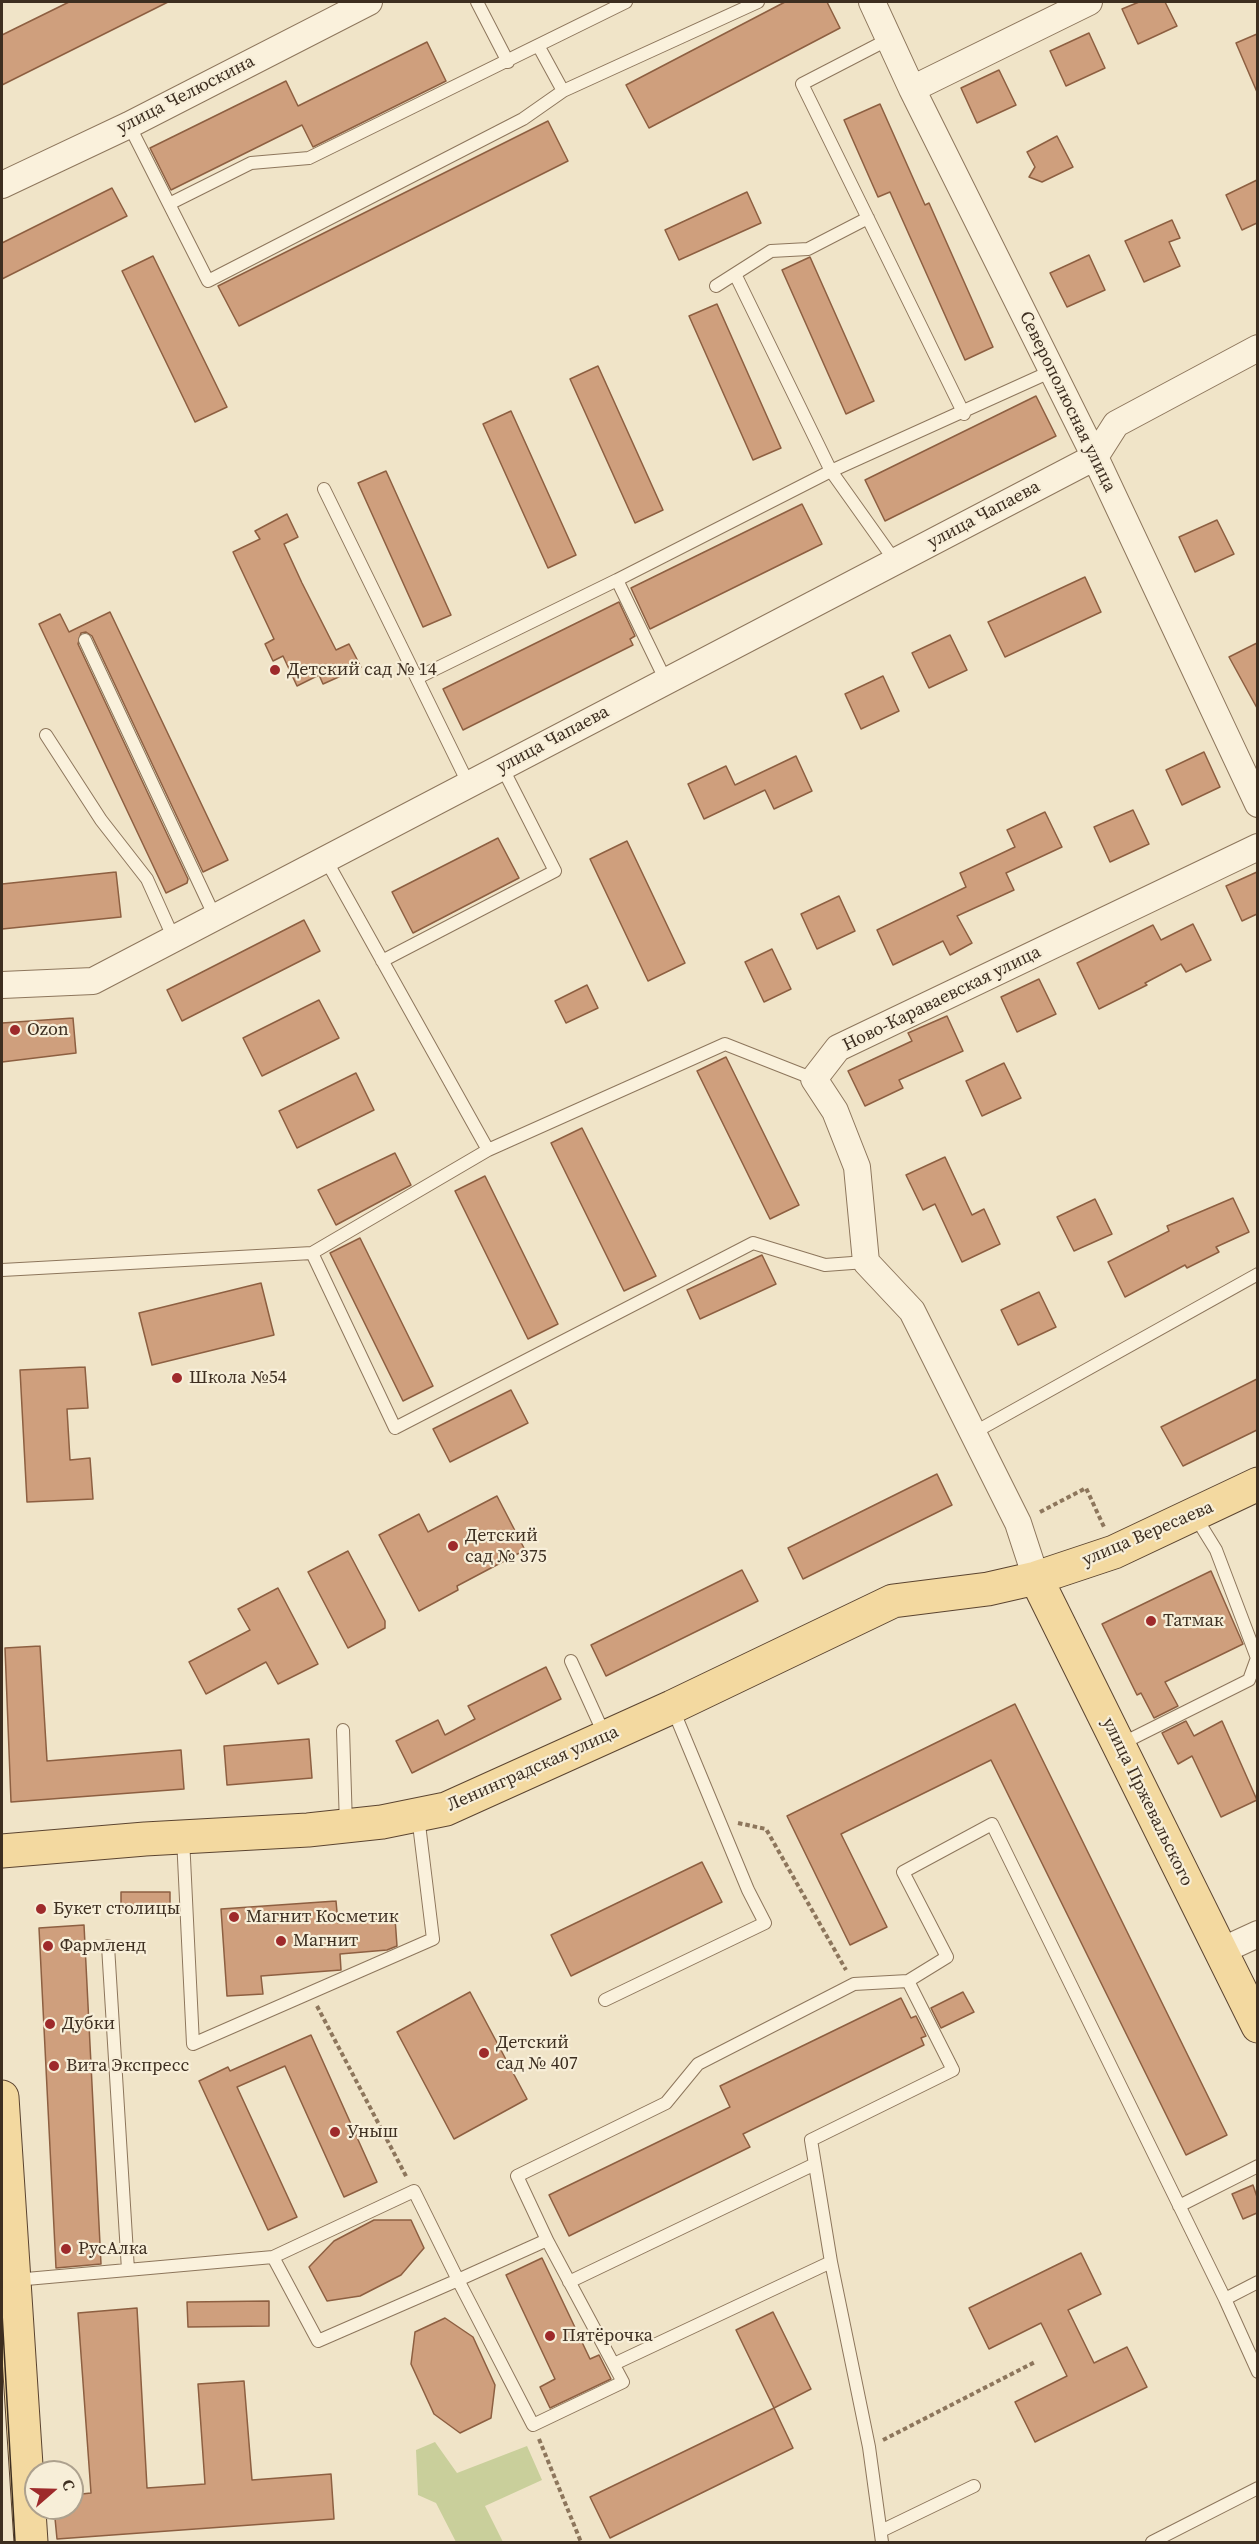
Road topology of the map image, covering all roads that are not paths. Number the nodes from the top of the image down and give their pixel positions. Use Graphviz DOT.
graph roads {
  1 [pos="369,2"];
  2 [pos="477,2"];
  3 [pos="626,2"];
  4 [pos="758,2"];
  5 [pos="872,2"];
  6 [pos="1089,2"];
  7 [pos="890,39"];
  8 [pos="539,46"];
  9 [pos="508,62"];
  10 [pos="912,89"];
  11 [pos="563,91"];
  12 [pos="129,125"];
  13 [pos="2,185"];
  14 [pos="169,204"];
  15 [pos="868,218"];
  16 [pos="735,274"];
  17 [pos="716,286"];
  18 [pos="1257,348"];
  19 [pos="1052,371"];
  20 [pos="964,414"];
  21 [pos="1095,457"];
  22 [pos="831,471"];
  23 [pos="324,489"];
  24 [pos="895,561"];
  25 [pos="617,580"];
  26 [pos="85,640"];
  27 [pos="417,678"];
  28 [pos="666,681"];
  29 [pos="46,735"];
  30 [pos="502,767"];
  31 [pos="469,785"];
  32 [pos="1257,804"];
  33 [pos="1257,847"];
  34 [pos="326,860"];
  35 [pos="215,917"];
  36 [pos="174,939"];
  37 [pos="382,961"];
  38 [pos="2,985"];
  39 [pos="814,1079"];
  40 [pos="488,1150"];
  41 [pos="312,1253"];
  42 [pos="866,1262"];
  43 [pos="2,1270"];
  44 [pos="1257,1274"];
  45 [pos="975,1432"];
  46 [pos="1257,1484"];
  47 [pos="1195,1515"];
  48 [pos="1036,1578"];
  49 [pos="571,1661"];
  50 [pos="672,1707"];
  51 [pos="343,1730"];
  52 [pos="605,1737"];
  53 [pos="1119,1745"];
  54 [pos="418,1815"];
  55 [pos="346,1826"];
  56 [pos="183,1837"];
  57 [pos="2,1851"];
  58 [pos="1257,1934"];
  59 [pos="108,1946"];
  60 [pos="1221,1952"];
  61 [pos="908,1981"];
  62 [pos="605,2000"];
  63 [pos="1257,2026"];
  64 [pos="2,2097"];
  65 [pos="815,2164"];
  66 [pos="1257,2166"];
  67 [pos="1179,2206"];
  68 [pos="547,2240"];
  69 [pos="273,2257"];
  70 [pos="831,2262"];
  71 [pos="128,2270"];
  72 [pos="14,2280"];
  73 [pos="458,2280"];
  74 [pos="569,2282"];
  75 [pos="1257,2282"];
  76 [pos="1225,2299"];
  77 [pos="614,2364"];
  78 [pos="1257,2372"];
  79 [pos="974,2486"];
  80 [pos="1257,2488"];
  81 [pos="882,2537"];
  82 [pos="31,2542"];
  83 [pos="1152,2542"];
  1 -- 12 [label="street, улица Челюскина"];
  2 -- 9 [label="lane"];
  3 -- 8 [label="lane"];
  4 -- 11 [label="lane"];
  5 -- 7 [label="street, Северополюсная улица"];
  6 -- 10 [label="street"];
  7 -- 10 [label="street, Северополюсная улица"];
  7 -- 15 [label="lane"];
  8 -- 9 [label="lane"];
  8 -- 11 [label="lane"];
  9 -- 14 [label="lane"];
  10 -- 19 [label="street, Северополюсная улица"];
  11 -- 14 [label="lane"];
  12 -- 13 [label="street, улица Челюскина"];
  12 -- 14 [label="lane"];
  15 -- 16 [label="lane"];
  15 -- 20 [label="lane"];
  16 -- 17 [label="lane"];
  16 -- 22 [label="lane"];
  18 -- 21 [label="street"];
  19 -- 20 [label="lane"];
  19 -- 21 [label="street, Северополюсная улица"];
  20 -- 22 [label="lane"];
  21 -- 24 [label="street, улица Чапаева"];
  21 -- 32 [label="street, Северополюсная улица"];
  22 -- 24 [label="lane"];
  22 -- 25 [label="lane"];
  23 -- 27 [label="lane"];
  24 -- 28 [label="street, улица Чапаева"];
  25 -- 27 [label="lane"];
  25 -- 28 [label="lane"];
  26 -- 35 [label="lane"];
  27 -- 31 [label="lane"];
  28 -- 30 [label="street, улица Чапаева"];
  29 -- 36 [label="lane"];
  30 -- 31 [label="street, улица Чапаева"];
  30 -- 37 [label="lane"];
  31 -- 34 [label="street, улица Чапаева"];
  33 -- 39 [label="street, Ново-Караваевская улица"];
  34 -- 35 [label="street, улица Чапаева"];
  34 -- 37 [label="lane"];
  35 -- 36 [label="street, улица Чапаева"];
  36 -- 38 [label="street, улица Чапаева"];
  37 -- 40 [label="lane"];
  39 -- 40 [label="lane"];
  39 -- 42 [label="street"];
  40 -- 41 [label="lane"];
  41 -- 42 [label="lane"];
  41 -- 43 [label="lane"];
  42 -- 45 [label="street"];
  44 -- 45 [label="lane"];
  45 -- 48 [label="street"];
  46 -- 47 [label="main road, улица Вересаева"];
  47 -- 48 [label="main road, улица Вересаева"];
  47 -- 53 [label="lane"];
  48 -- 50 [label="main road, Ленинградская улица"];
  48 -- 53 [label="main road, улица Пржевальского"];
  49 -- 52 [label="lane"];
  50 -- 52 [label="main road, Ленинградская улица"];
  50 -- 62 [label="lane"];
  51 -- 55 [label="lane"];
  52 -- 54 [label="main road, Ленинградская улица"];
  53 -- 60 [label="main road, улица Пржевальского"];
  54 -- 55 [label="main road, Ленинградская улица"];
  54 -- 56 [label="lane"];
  55 -- 56 [label="main road, Ленинградская улица"];
  56 -- 57 [label="main road, Ленинградская улица"];
  58 -- 60 [label="street"];
  59 -- 71 [label="lane"];
  60 -- 63 [label="main road, улица Пржевальского"];
  61 -- 65 [label="lane"];
  61 -- 67 [label="lane"];
  61 -- 68 [label="lane"];
  64 -- 72 [label="main road"];
  65 -- 70 [label="lane"];
  65 -- 74 [label="lane"];
  66 -- 67 [label="lane"];
  67 -- 76 [label="lane"];
  68 -- 73 [label="lane"];
  68 -- 74 [label="lane"];
  69 -- 71 [label="lane"];
  69 -- 73 [label="lane"];
  69 -- 73 [label="lane"];
  70 -- 77 [label="lane"];
  70 -- 81 [label="lane"];
  71 -- 72 [label="lane"];
  72 -- 82 [label="main road"];
  73 -- 77 [label="lane"];
  74 -- 77 [label="lane"];
  75 -- 76 [label="lane"];
  76 -- 78 [label="lane"];
  79 -- 81 [label="lane"];
  80 -- 83 [label="lane"];
}
